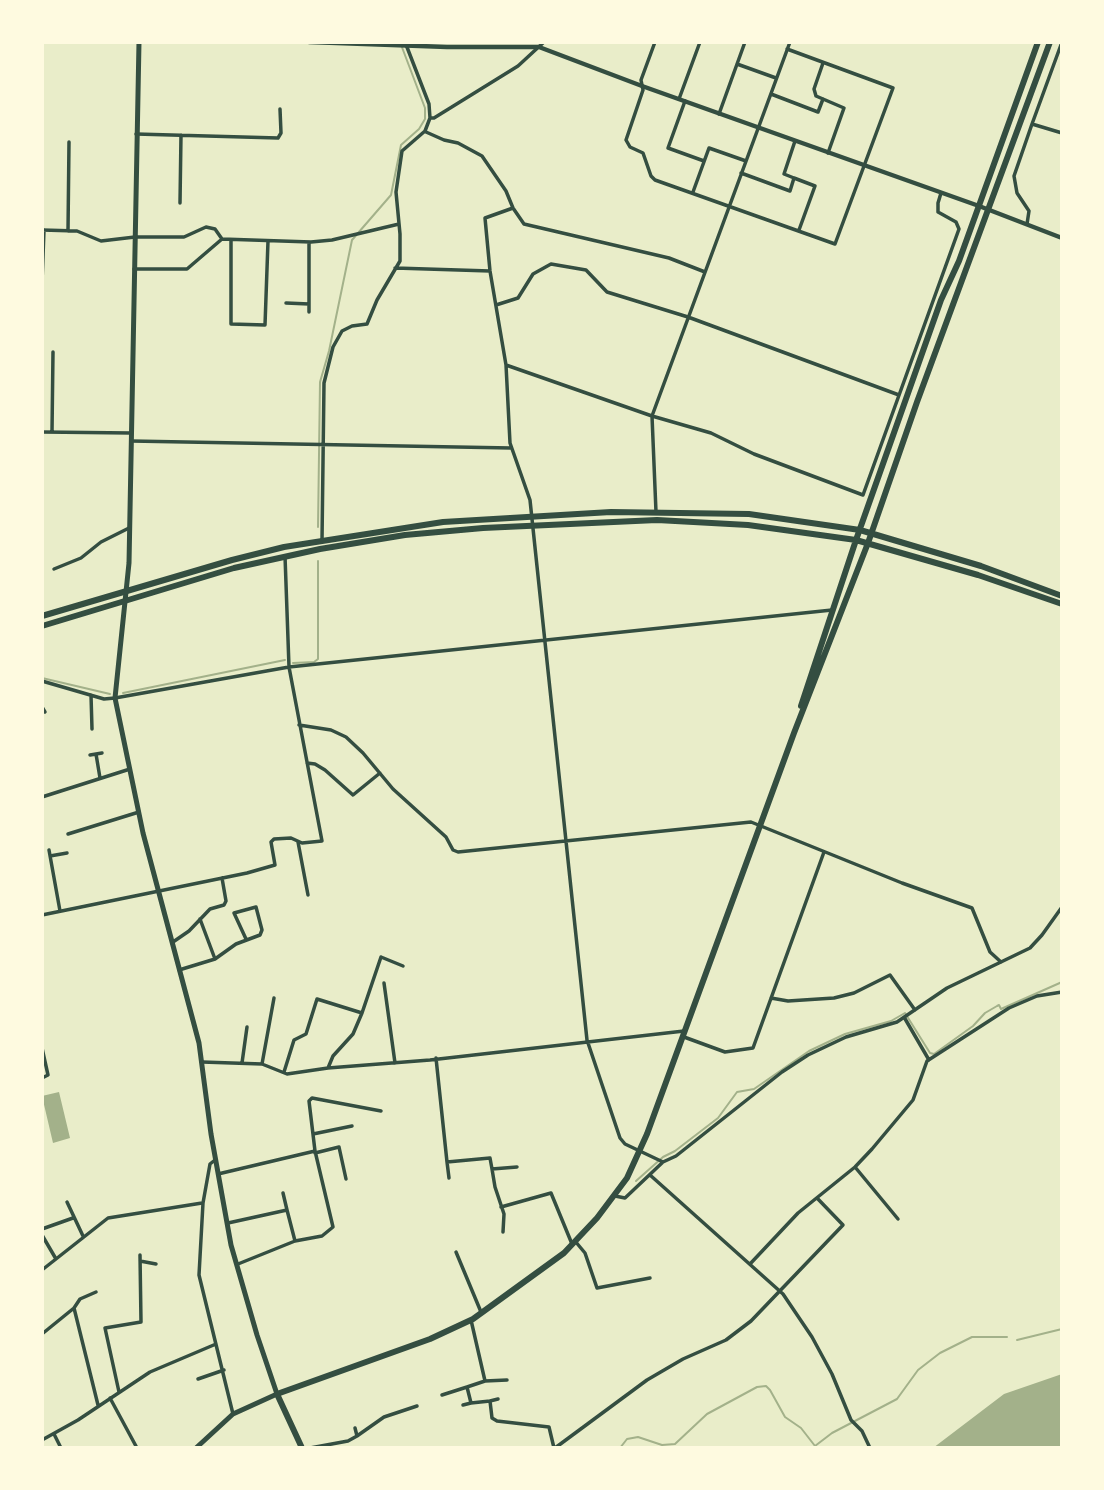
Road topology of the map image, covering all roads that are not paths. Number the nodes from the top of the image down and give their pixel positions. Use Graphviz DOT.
graph roads {
  1 [pos="139,42"];
  2 [pos="309,42"];
  3 [pos="544,42"];
  4 [pos="655,42"];
  5 [pos="700,42"];
  6 [pos="745,42"];
  7 [pos="790,42"];
  8 [pos="1038,42"];
  9 [pos="1050,42"];
  10 [pos="1062,42"];
  11 [pos="406,44"];
  12 [pos="539,47"];
  13 [pos="788,49"];
  14 [pos="823,63"];
  15 [pos="737,64"];
  16 [pos="776,78"];
  17 [pos="642,86"];
  18 [pos="771,94"];
  19 [pos="823,99"];
  20 [pos="682,100"];
  21 [pos="280,109"];
  22 [pos="719,114"];
  23 [pos="430,118"];
  24 [pos="1032,124"];
  25 [pos="758,127"];
  26 [pos="425,131"];
  27 [pos="1062,133"];
  28 [pos="136,134"];
  29 [pos="181,135"];
  30 [pos="795,141"];
  31 [pos="69,142"];
  32 [pos="828,153"];
  33 [pos="704,161"];
  34 [pos="746,161"];
  35 [pos="866,166"];
  36 [pos="741,173"];
  37 [pos="794,178"];
  38 [pos="692,193"];
  39 [pos="941,193"];
  40 [pos="188,194"];
  41 [pos="181,195"];
  42 [pos="180,203"];
  43 [pos="730,205"];
  44 [pos="979,206"];
  45 [pos="513,208"];
  46 [pos="988,209"];
  47 [pos="400,224"];
  48 [pos="1027,225"];
  49 [pos="43,230"];
  50 [pos="68,230"];
  51 [pos="799,230"];
  52 [pos="135,237"];
  53 [pos="1062,238"];
  54 [pos="222,239"];
  55 [pos="231,240"];
  56 [pos="268,241"];
  57 [pos="309,242"];
  58 [pos="395,268"];
  59 [pos="134,269"];
  60 [pos="490,271"];
  61 [pos="705,272"];
  62 [pos="42,283"];
  63 [pos="286,303"];
  64 [pos="309,304"];
  65 [pos="496,306"];
  66 [pos="309,312"];
  67 [pos="688,317"];
  68 [pos="52,352"];
  69 [pos="506,365"];
  70 [pos="899,395"];
  71 [pos="907,398"];
  72 [pos="652,416"];
  73 [pos="42,432"];
  74 [pos="52,432"];
  75 [pos="131,433"];
  76 [pos="131,441"];
  77 [pos="323,444"];
  78 [pos="511,448"];
  79 [pos="656,512"];
  80 [pos="531,516"];
  81 [pos="532,525"];
  82 [pos="130,528"];
  83 [pos="860,530"];
  84 [pos="870,533"];
  85 [pos="856,540"];
  86 [pos="322,541"];
  87 [pos="868,543"];
  88 [pos="285,556"];
  89 [pos="54,569"];
  90 [pos="127,591"];
  91 [pos="1062,596"];
  92 [pos="126,600"];
  93 [pos="1062,604"];
  94 [pos="834,610"];
  95 [pos="42,616"];
  96 [pos="42,626"];
  97 [pos="545,640"];
  98 [pos="289,667"];
  99 [pos="42,681"];
  100 [pos="91,695"];
  101 [pos="115,698"];
  102 [pos="299,725"];
  103 [pos="92,730"];
  104 [pos="794,733"];
  105 [pos="90,755"];
  106 [pos="306,763"];
  107 [pos="130,769"];
  108 [pos="380,773"];
  109 [pos="100,778"];
  110 [pos="42,797"];
  111 [pos="139,812"];
  112 [pos="760,826"];
  113 [pos="68,834"];
  114 [pos="567,840"];
  115 [pos="298,842"];
  116 [pos="49,850"];
  117 [pos="824,852"];
  118 [pos="67,853"];
  119 [pos="50,856"];
  120 [pos="222,878"];
  121 [pos="157,890"];
  122 [pos="308,895"];
  123 [pos="1062,907"];
  124 [pos="60,911"];
  125 [pos="42,915"];
  126 [pos="200,919"];
  127 [pos="246,939"];
  128 [pos="172,942"];
  129 [pos="215,959"];
  130 [pos="1001,962"];
  131 [pos="403,966"];
  132 [pos="180,970"];
  133 [pos="384,983"];
  134 [pos="1062,992"];
  135 [pos="274,998"];
  136 [pos="771,998"];
  137 [pos="915,1010"];
  138 [pos="362,1013"];
  139 [pos="907,1016"];
  140 [pos="247,1027"];
  141 [pos="683,1034"];
  142 [pos="587,1040"];
  143 [pos="42,1048"];
  144 [pos="436,1058"];
  145 [pos="929,1060"];
  146 [pos="202,1062"];
  147 [pos="242,1063"];
  148 [pos="396,1063"];
  149 [pos="262,1064"];
  150 [pos="328,1068"];
  151 [pos="284,1072"];
  152 [pos="42,1078"];
  153 [pos="381,1111"];
  154 [pos="352,1126"];
  155 [pos="313,1134"];
  156 [pos="315,1152"];
  157 [pos="640,1152"];
  158 [pos="215,1160"];
  159 [pos="447,1162"];
  160 [pos="663,1162"];
  161 [pos="517,1167"];
  162 [pos="855,1167"];
  163 [pos="492,1169"];
  164 [pos="218,1174"];
  165 [pos="650,1175"];
  166 [pos="346,1178"];
  167 [pos="449,1178"];
  168 [pos="283,1193"];
  169 [pos="615,1196"];
  170 [pos="817,1198"];
  171 [pos="67,1202"];
  172 [pos="203,1203"];
  173 [pos="501,1207"];
  174 [pos="287,1210"];
  175 [pos="73,1218"];
  176 [pos="898,1219"];
  177 [pos="227,1224"];
  178 [pos="42,1230"];
  179 [pos="503,1231"];
  180 [pos="42,1236"];
  181 [pos="83,1236"];
  182 [pos="295,1241"];
  183 [pos="574,1243"];
  184 [pos="456,1252"];
  185 [pos="140,1255"];
  186 [pos="56,1259"];
  187 [pos="140,1261"];
  188 [pos="156,1264"];
  189 [pos="750,1264"];
  190 [pos="236,1265"];
  191 [pos="42,1270"];
  192 [pos="650,1278"];
  193 [pos="778,1290"];
  194 [pos="96,1292"];
  195 [pos="74,1308"];
  196 [pos="481,1314"];
  197 [pos="471,1320"];
  198 [pos="42,1334"];
  199 [pos="216,1344"];
  200 [pos="223,1370"];
  201 [pos="198,1380"];
  202 [pos="507,1380"];
  203 [pos="485,1381"];
  204 [pos="467,1387"];
  205 [pos="119,1392"];
  206 [pos="277,1394"];
  207 [pos="442,1395"];
  208 [pos="110,1398"];
  209 [pos="498,1399"];
  210 [pos="490,1401"];
  211 [pos="471,1403"];
  212 [pos="98,1405"];
  213 [pos="463,1405"];
  214 [pos="417,1406"];
  215 [pos="233,1415"];
  216 [pos="355,1428"];
  217 [pos="54,1434"];
  218 [pos="357,1436"];
  219 [pos="42,1440"];
  220 [pos="199,1447"];
  221 [pos="61,1448"];
  222 [pos="137,1448"];
  223 [pos="302,1448"];
  224 [pos="310,1448"];
  225 [pos="554,1448"];
  226 [pos="870,1448"];
  1 -- 28 [label="main road"];
  2 -- 11 [label="street"];
  3 -- 12 [label="street"];
  4 -- 17 [label="street"];
  5 -- 20 [label="street"];
  6 -- 15 [label="street"];
  7 -- 13 [label="street"];
  8 -- 44 [label="highway"];
  9 -- 46 [label="highway"];
  10 -- 24 [label="street"];
  11 -- 12 [label="street"];
  11 -- 23 [label="street"];
  12 -- 17 [label="street"];
  12 -- 23 [label="street"];
  13 -- 14 [label="street"];
  13 -- 16 [label="street"];
  14 -- 19 [label="street"];
  14 -- 35 [label="street"];
  15 -- 16 [label="street"];
  15 -- 22 [label="street"];
  16 -- 18 [label="street"];
  17 -- 20 [label="street"];
  17 -- 38 [label="street"];
  18 -- 19 [label="street"];
  18 -- 25 [label="street"];
  19 -- 32 [label="street"];
  20 -- 22 [label="street"];
  20 -- 33 [label="street"];
  21 -- 29 [label="street"];
  22 -- 25 [label="street"];
  23 -- 26 [label="street"];
  24 -- 27 [label="street"];
  24 -- 48 [label="street"];
  25 -- 30 [label="street"];
  25 -- 34 [label="street"];
  26 -- 45 [label="street"];
  26 -- 47 [label="street"];
  28 -- 29 [label="street"];
  28 -- 52 [label="main road"];
  29 -- 41 [label="street"];
  30 -- 32 [label="street"];
  30 -- 37 [label="street"];
  31 -- 50 [label="street"];
  32 -- 35 [label="street"];
  33 -- 34 [label="street"];
  33 -- 38 [label="street"];
  34 -- 36 [label="street"];
  35 -- 39 [label="street"];
  35 -- 51 [label="street"];
  36 -- 37 [label="street"];
  36 -- 43 [label="street"];
  37 -- 51 [label="street"];
  38 -- 43 [label="street"];
  39 -- 44 [label="street"];
  39 -- 70 [label="street"];
  40 -- 41 [label="street"];
  41 -- 42 [label="street"];
  43 -- 51 [label="street"];
  43 -- 61 [label="street"];
  44 -- 46 [label="street"];
  44 -- 71 [label="highway"];
  45 -- 60 [label="street"];
  45 -- 61 [label="street"];
  46 -- 48 [label="street"];
  46 -- 84 [label="highway"];
  47 -- 57 [label="street"];
  47 -- 58 [label="street"];
  48 -- 53 [label="street"];
  49 -- 50 [label="street"];
  49 -- 62 [label="street"];
  50 -- 52 [label="street"];
  52 -- 54 [label="street"];
  52 -- 59 [label="main road"];
  54 -- 55 [label="street"];
  54 -- 59 [label="street"];
  55 -- 56 [label="street"];
  55 -- 56 [label="street"];
  56 -- 57 [label="street"];
  57 -- 64 [label="street"];
  58 -- 60 [label="street"];
  58 -- 77 [label="street"];
  59 -- 75 [label="main road"];
  60 -- 65 [label="street"];
  61 -- 67 [label="street"];
  63 -- 64 [label="street"];
  64 -- 66 [label="street"];
  65 -- 67 [label="street"];
  65 -- 69 [label="street"];
  67 -- 70 [label="street"];
  67 -- 72 [label="street"];
  68 -- 74 [label="street"];
  69 -- 72 [label="street"];
  69 -- 78 [label="street"];
  70 -- 71 [label="street"];
  70 -- 72 [label="street"];
  71 -- 83 [label="highway"];
  72 -- 79 [label="street"];
  73 -- 74 [label="street"];
  74 -- 75 [label="street"];
  75 -- 76 [label="main road"];
  76 -- 77 [label="street"];
  76 -- 82 [label="main road"];
  77 -- 78 [label="street"];
  77 -- 86 [label="street"];
  78 -- 80 [label="street"];
  79 -- 80 [label="highway"];
  79 -- 83 [label="highway"];
  80 -- 81 [label="street"];
  80 -- 86 [label="highway"];
  81 -- 85 [label="highway"];
  81 -- 88 [label="highway"];
  81 -- 97 [label="street"];
  82 -- 89 [label="street"];
  82 -- 90 [label="main road"];
  83 -- 84 [label="highway"];
  83 -- 85 [label="highway"];
  84 -- 87 [label="highway"];
  84 -- 91 [label="highway"];
  85 -- 87 [label="highway"];
  85 -- 94 [label="highway"];
  86 -- 90 [label="highway"];
  87 -- 93 [label="highway"];
  87 -- 104 [label="highway"];
  88 -- 92 [label="highway"];
  88 -- 98 [label="street"];
  90 -- 92 [label="main road"];
  90 -- 95 [label="highway"];
  92 -- 96 [label="highway"];
  92 -- 101 [label="main road"];
  94 -- 97 [label="street"];
  94 -- 104 [label="highway"];
  97 -- 98 [label="street"];
  97 -- 114 [label="street"];
  98 -- 101 [label="street"];
  98 -- 102 [label="street"];
  99 -- 100 [label="street"];
  100 -- 101 [label="street"];
  100 -- 103 [label="street"];
  101 -- 107 [label="main road"];
  102 -- 106 [label="street"];
  102 -- 108 [label="street"];
  104 -- 112 [label="highway"];
  105 -- 109 [label="street"];
  106 -- 108 [label="street"];
  106 -- 115 [label="street"];
  107 -- 109 [label="street"];
  107 -- 111 [label="main road"];
  108 -- 114 [label="street"];
  109 -- 110 [label="street"];
  111 -- 113 [label="street"];
  111 -- 121 [label="main road"];
  112 -- 114 [label="street"];
  112 -- 117 [label="street"];
  112 -- 141 [label="highway"];
  114 -- 142 [label="street"];
  115 -- 120 [label="street"];
  115 -- 122 [label="street"];
  116 -- 119 [label="street"];
  117 -- 130 [label="street"];
  117 -- 136 [label="street"];
  118 -- 119 [label="street"];
  119 -- 124 [label="street"];
  120 -- 121 [label="street"];
  120 -- 126 [label="street"];
  121 -- 124 [label="street"];
  121 -- 128 [label="main road"];
  123 -- 130 [label="street"];
  124 -- 125 [label="street"];
  126 -- 128 [label="street"];
  126 -- 129 [label="street"];
  127 -- 127 [label="street"];
  127 -- 129 [label="street"];
  128 -- 132 [label="main road"];
  129 -- 132 [label="street"];
  130 -- 137 [label="street"];
  131 -- 138 [label="street"];
  132 -- 146 [label="main road"];
  133 -- 148 [label="street"];
  134 -- 145 [label="street"];
  135 -- 149 [label="street"];
  136 -- 137 [label="street"];
  136 -- 141 [label="street"];
  137 -- 139 [label="street"];
  138 -- 150 [label="street"];
  138 -- 151 [label="street"];
  139 -- 145 [label="street"];
  139 -- 160 [label="street"];
  140 -- 147 [label="street"];
  141 -- 142 [label="street"];
  141 -- 157 [label="highway"];
  142 -- 144 [label="street"];
  142 -- 157 [label="street"];
  143 -- 152 [label="street"];
  144 -- 148 [label="street"];
  144 -- 159 [label="street"];
  145 -- 162 [label="street"];
  146 -- 147 [label="street"];
  146 -- 158 [label="main road"];
  147 -- 149 [label="street"];
  148 -- 150 [label="street"];
  149 -- 151 [label="street"];
  150 -- 151 [label="street"];
  153 -- 155 [label="street"];
  154 -- 155 [label="street"];
  155 -- 156 [label="street"];
  156 -- 164 [label="street"];
  156 -- 166 [label="street"];
  156 -- 182 [label="street"];
  157 -- 160 [label="street"];
  157 -- 169 [label="highway"];
  158 -- 164 [label="main road"];
  158 -- 172 [label="street"];
  159 -- 163 [label="street"];
  159 -- 167 [label="street"];
  160 -- 165 [label="street"];
  161 -- 163 [label="street"];
  162 -- 170 [label="street"];
  162 -- 176 [label="street"];
  163 -- 173 [label="street"];
  164 -- 177 [label="main road"];
  165 -- 169 [label="street"];
  165 -- 189 [label="street"];
  168 -- 174 [label="street"];
  169 -- 183 [label="highway"];
  170 -- 189 [label="street"];
  170 -- 193 [label="street"];
  171 -- 175 [label="street"];
  172 -- 181 [label="street"];
  172 -- 199 [label="street"];
  173 -- 179 [label="street"];
  173 -- 183 [label="street"];
  174 -- 177 [label="street"];
  174 -- 182 [label="street"];
  175 -- 178 [label="street"];
  175 -- 181 [label="street"];
  177 -- 190 [label="main road"];
  180 -- 186 [label="street"];
  181 -- 186 [label="street"];
  182 -- 190 [label="street"];
  183 -- 192 [label="street"];
  183 -- 196 [label="highway"];
  184 -- 196 [label="street"];
  185 -- 187 [label="street"];
  186 -- 191 [label="street"];
  187 -- 188 [label="street"];
  187 -- 205 [label="street"];
  189 -- 193 [label="street"];
  190 -- 206 [label="main road"];
  193 -- 225 [label="street"];
  193 -- 226 [label="street"];
  194 -- 195 [label="street"];
  195 -- 198 [label="street"];
  195 -- 212 [label="street"];
  196 -- 197 [label="highway"];
  197 -- 203 [label="street"];
  197 -- 206 [label="highway"];
  199 -- 200 [label="street"];
  199 -- 205 [label="street"];
  200 -- 201 [label="street"];
  200 -- 215 [label="street"];
  202 -- 203 [label="street"];
  203 -- 204 [label="street"];
  204 -- 207 [label="street"];
  204 -- 211 [label="street"];
  205 -- 208 [label="street"];
  206 -- 215 [label="main road"];
  206 -- 223 [label="highway"];
  208 -- 212 [label="street"];
  208 -- 222 [label="street"];
  209 -- 210 [label="street"];
  210 -- 211 [label="street"];
  210 -- 225 [label="street"];
  211 -- 213 [label="street"];
  212 -- 217 [label="street"];
  214 -- 218 [label="street"];
  215 -- 220 [label="main road"];
  216 -- 218 [label="street"];
  217 -- 219 [label="street"];
  217 -- 221 [label="street"];
  218 -- 224 [label="street"];
}
